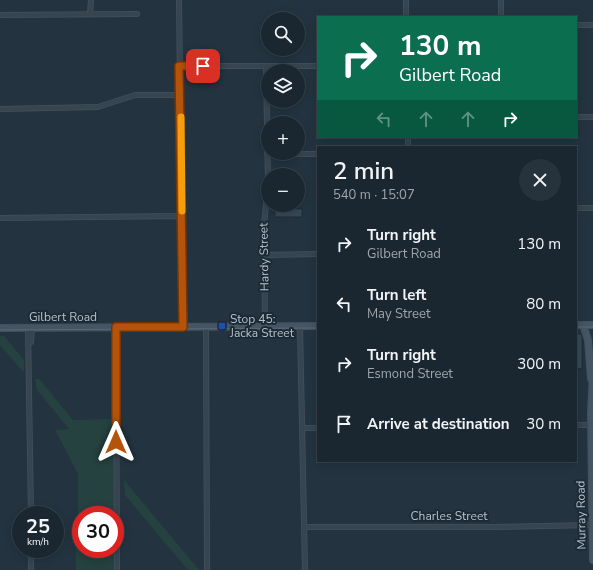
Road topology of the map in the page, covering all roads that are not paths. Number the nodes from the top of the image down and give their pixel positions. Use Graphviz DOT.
graph roads {
  1 [pos="91,0"];
  2 [pos="179,0"];
  3 [pos="406,0"];
  4 [pos="500,0"];
  5 [pos="90,14"];
  6 [pos="137,14"];
  7 [pos="0,15"];
  8 [pos="406,16"];
  9 [pos="501,16"];
  10 [pos="577,25"];
  11 [pos="593,25"];
  12 [pos="179,66"];
  13 [pos="305,66"];
  14 [pos="317,66"];
  15 [pos="261,67"];
  16 [pos="180,95"];
  17 [pos="0,109"];
  18 [pos="577,117"];
  19 [pos="593,117"];
  20 [pos="305,154"];
  21 [pos="317,154"];
  22 [pos="267,160"];
  23 [pos="577,208"];
  24 [pos="593,208"];
  25 [pos="182,216"];
  26 [pos="0,218"];
  27 [pos="317,254"];
  28 [pos="264,255"];
  29 [pos="577,325"];
  30 [pos="583,325"];
  31 [pos="593,325"];
  32 [pos="300,326"];
  33 [pos="317,326"];
  34 [pos="116,327"];
  35 [pos="183,327"];
  36 [pos="206,327"];
  37 [pos="265,327"];
  38 [pos="0,328"];
  39 [pos="30,328"];
  40 [pos="593,374"];
  41 [pos="592,395"];
  42 [pos="592,425"];
  43 [pos="577,426"];
  44 [pos="302,428"];
  45 [pos="317,428"];
  46 [pos="592,466"];
  47 [pos="31,506"];
  48 [pos="593,525"];
  49 [pos="304,527"];
  50 [pos="31,558"];
  51 [pos="593,560"];
  52 [pos="31,570"];
  53 [pos="117,570"];
  54 [pos="207,570"];
  55 [pos="305,570"];
  1 -- 5 [label="street"];
  2 -- 12 [label="street"];
  3 -- 8 [label="street"];
  4 -- 9 [label="street"];
  5 -- 6 [label="street"];
  5 -- 7 [label="street"];
  10 -- 11 [label="street"];
  12 -- 15 [label="street"];
  12 -- 16 [label="street"];
  13 -- 14 [label="street"];
  16 -- 17 [label="street"];
  16 -- 25 [label="street"];
  18 -- 19 [label="street"];
  20 -- 21 [label="street"];
  22 -- 28 [label="street, Hardy Street"];
  23 -- 24 [label="street"];
  25 -- 26 [label="street"];
  25 -- 35 [label="street"];
  27 -- 28 [label="street"];
  28 -- 37 [label="street, Hardy Street"];
  29 -- 30 [label="street"];
  30 -- 31 [label="street"];
  30 -- 41 [label="street"];
  32 -- 33 [label="street, Gilbert Road"];
  32 -- 37 [label="street, Gilbert Road"];
  32 -- 44 [label="street"];
  34 -- 35 [label="street, Gilbert Road"];
  34 -- 39 [label="street, Gilbert Road"];
  34 -- 53 [label="street"];
  35 -- 36 [label="street, Gilbert Road"];
  36 -- 37 [label="street, Gilbert Road"];
  36 -- 54 [label="street"];
  38 -- 39 [label="street, Gilbert Road"];
  39 -- 47 [label="street"];
  40 -- 41 [label="street, Murray Road"];
  41 -- 42 [label="street, Murray Road"];
  42 -- 43 [label="street"];
  42 -- 46 [label="street, Murray Road"];
  44 -- 45 [label="street"];
  44 -- 49 [label="street"];
  46 -- 48 [label="street, Murray Road"];
  48 -- 49 [label="street, Charles Street"];
  48 -- 51 [label="street, Murray Road"];
  49 -- 55 [label="street"];
  50 -- 52 [label="street"];
}
